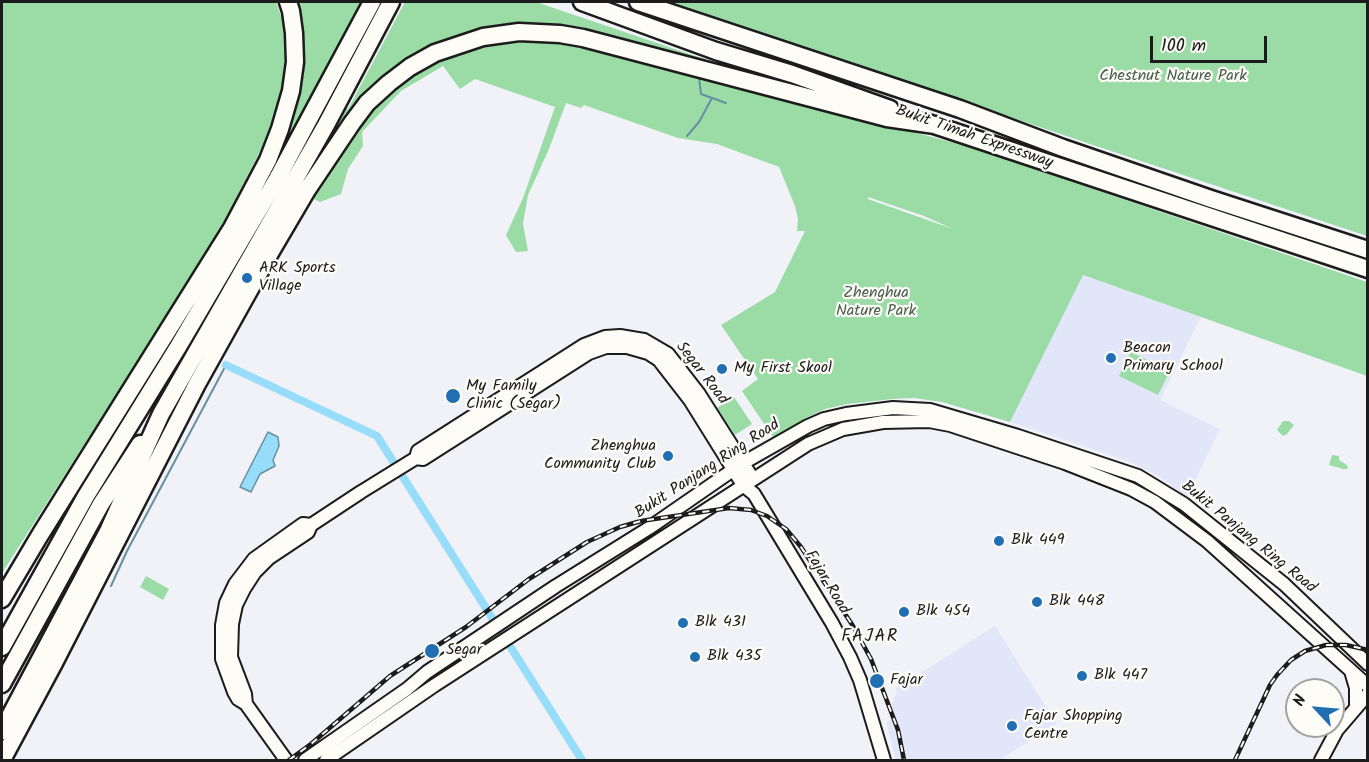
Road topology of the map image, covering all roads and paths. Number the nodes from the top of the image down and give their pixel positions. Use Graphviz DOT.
graph roads {
  1 [pos="288,2"];
  2 [pos="372,2"];
  3 [pos="391,2"];
  4 [pos="582,2"];
  5 [pos="638,2"];
  6 [pos="935,125"];
  7 [pos="1368,250"];
  8 [pos="1368,269"];
  9 [pos="196,384"];
  10 [pos="161,414"];
  11 [pos="738,466"];
  12 [pos="748,482"];
  13 [pos="109,529"];
  14 [pos="1248,556"];
  15 [pos="1238,571"];
  16 [pos="4,597"];
  17 [pos="524,607"];
  18 [pos="533,622"];
  19 [pos="2,647"];
  20 [pos="54,663"];
  21 [pos="1368,664"];
  22 [pos="1350,670"];
  23 [pos="2,684"];
  24 [pos="1368,686"];
  25 [pos="1368,694"];
  26 [pos="1362,707"];
  27 [pos="3,726"];
  28 [pos="2,737"];
  29 [pos="2,760"];
  30 [pos="286,760"];
  31 [pos="305,760"];
  32 [pos="326,760"];
  33 [pos="884,760"];
  34 [pos="1321,760"];
  1 -- 16 [label="highway"];
  2 -- 19 [label="highway"];
  3 -- 10 [label="highway"];
  4 -- 6 [label="highway, Bukit Timah Expressway"];
  5 -- 7 [label="highway, Bukit Timah Expressway"];
  6 -- 8 [label="highway, Bukit Timah Expressway"];
  6 -- 9 [label="highway"];
  9 -- 13 [label="highway"];
  9 -- 20 [label="highway"];
  10 -- 13 [label="highway"];
  10 -- 23 [label="highway"];
  11 -- 12 [label="main road, Segar Road"];
  11 -- 14 [label="main road, Bukit Panjang Ring Road"];
  11 -- 17 [label="main road, Bukit Panjang Ring Road"];
  11 -- 30 [label="main road, Segar Road"];
  12 -- 15 [label="main road, Bukit Panjang Ring Road"];
  12 -- 18 [label="main road, Bukit Panjang Ring Road"];
  12 -- 33 [label="main road, Fajar Road"];
  13 -- 27 [label="highway"];
  14 -- 15 [label="main road"];
  14 -- 21 [label="main road, Bukit Panjang Ring Road"];
  15 -- 22 [label="main road, Bukit Panjang Ring Road"];
  17 -- 18 [label="main road"];
  17 -- 31 [label="main road, Bukit Panjang Ring Road"];
  18 -- 32 [label="main road, Bukit Panjang Ring Road"];
  20 -- 28 [label="highway"];
  20 -- 29 [label="highway"];
  22 -- 24 [label="main road, Bukit Panjang Ring Road"];
  22 -- 26 [label="main road"];
  25 -- 26 [label="main road"];
  26 -- 34 [label="main road"];
}
